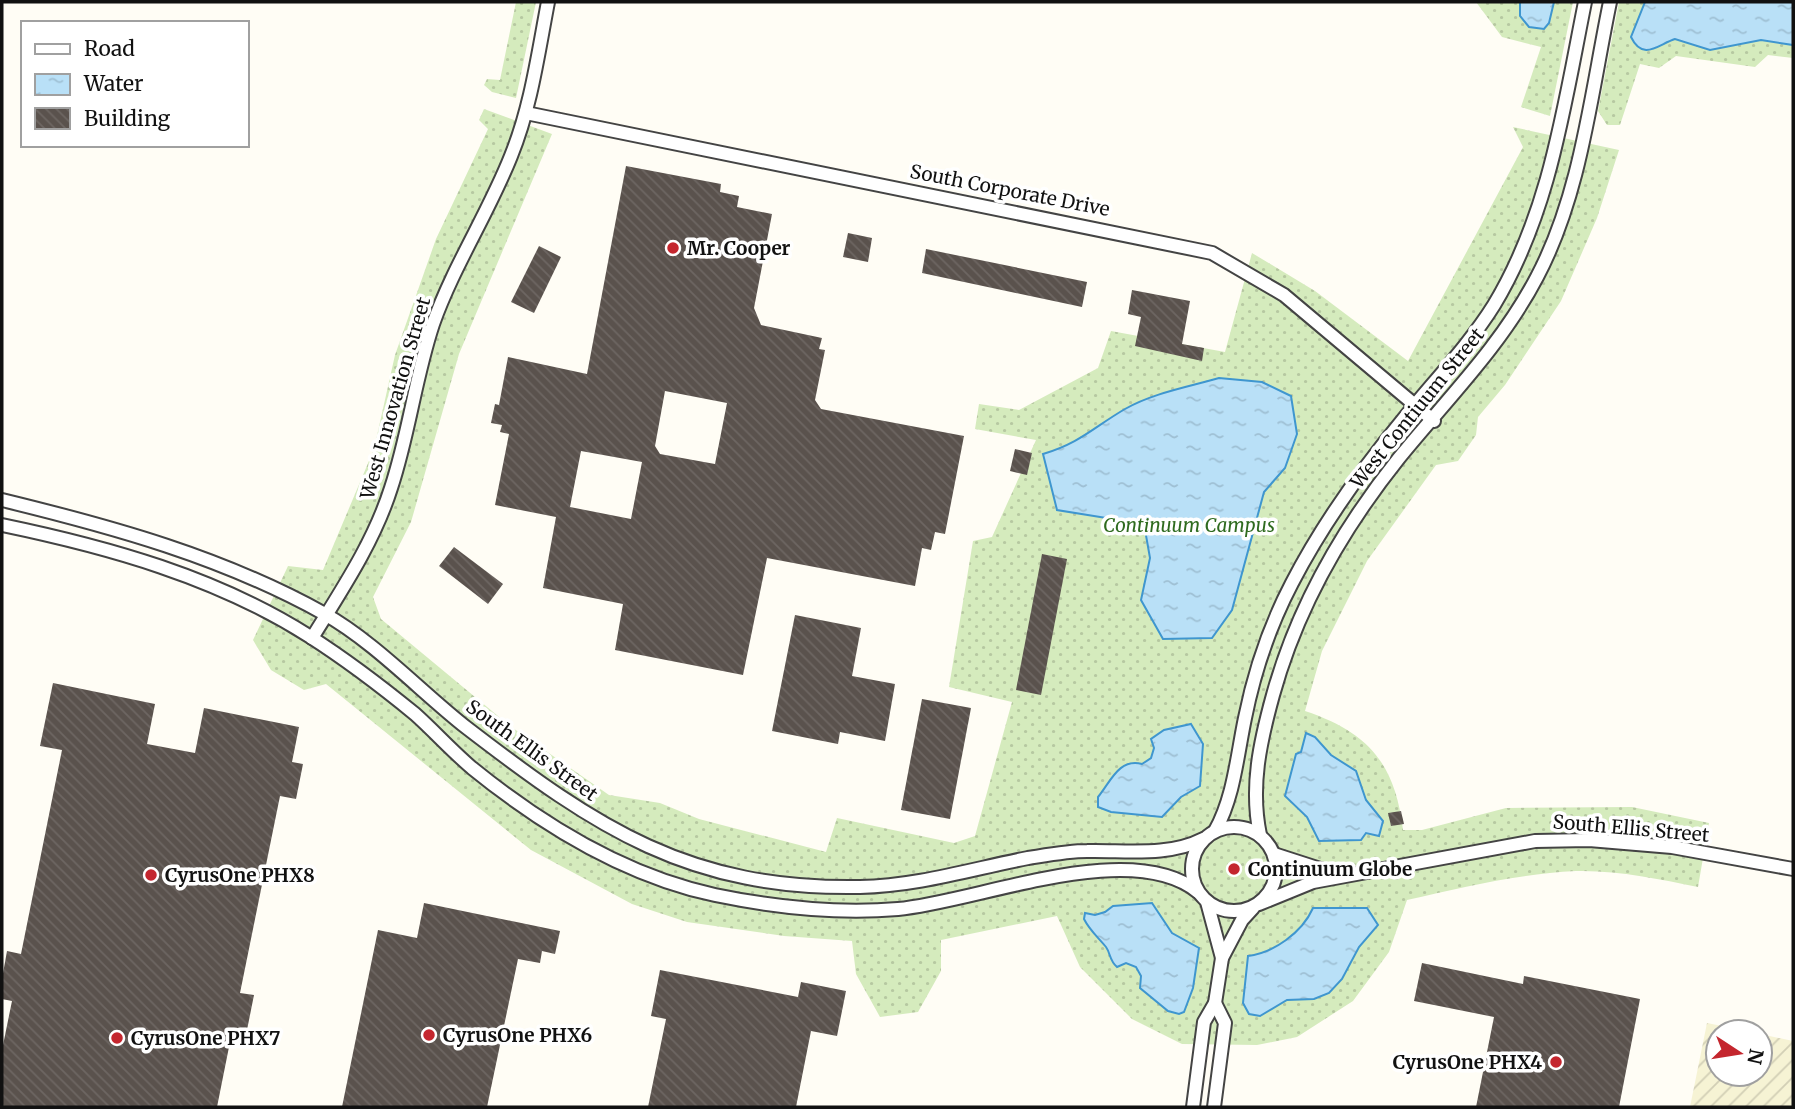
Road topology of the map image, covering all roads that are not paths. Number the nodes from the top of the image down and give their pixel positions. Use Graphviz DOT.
graph roads {
  1 [pos="548,2"];
  2 [pos="1585,2"];
  3 [pos="1610,2"];
  4 [pos="526,113"];
  5 [pos="1559,126"];
  6 [pos="1584,131"];
  7 [pos="1415,404"];
  8 [pos="1434,421"];
  9 [pos="2,500"];
  10 [pos="2,526"];
  11 [pos="326,615"];
  12 [pos="312,638"];
  13 [pos="1215,831"];
  14 [pos="1260,835"];
  15 [pos="1203,839"];
  16 [pos="1274,853"];
  17 [pos="1793,869"];
  18 [pos="1342,876"];
  19 [pos="1198,892"];
  20 [pos="1207,902"];
  21 [pos="1256,906"];
  22 [pos="1222,958"];
  23 [pos="1215,1003"];
  24 [pos="1192,1107"];
  25 [pos="1214,1107"];
  1 -- 4 [label="street, West Innovation Street"];
  2 -- 5 [label="street, West Contiuum Street"];
  3 -- 6 [label="street, West Contiuum Street"];
  4 -- 7 [label="street, South Corporate Drive"];
  4 -- 11 [label="street, West Innovation Street"];
  5 -- 6 [label="street"];
  5 -- 7 [label="street, West Contiuum Street"];
  6 -- 8 [label="street, West Contiuum Street"];
  7 -- 8 [label="street, South Corporate Drive"];
  7 -- 13 [label="street, West Contiuum Street"];
  8 -- 14 [label="street, West Contiuum Street"];
  9 -- 11 [label="street, South Ellis Street"];
  10 -- 12 [label="street"];
  11 -- 12 [label="street, West Innovation Street"];
  11 -- 15 [label="street, South Ellis Street"];
  12 -- 19 [label="street"];
  13 -- 14 [label="street"];
  13 -- 15 [label="street"];
  14 -- 16 [label="street"];
  15 -- 19 [label="street"];
  16 -- 18 [label="street, South Ellis Street"];
  16 -- 21 [label="street"];
  17 -- 18 [label="street, South Ellis Street"];
  18 -- 21 [label="street, South Ellis Street"];
  19 -- 20 [label="street"];
  20 -- 21 [label="street"];
  20 -- 22 [label="street"];
  21 -- 22 [label="street"];
  22 -- 23 [label="street"];
  23 -- 24 [label="street"];
  23 -- 25 [label="street"];
}
